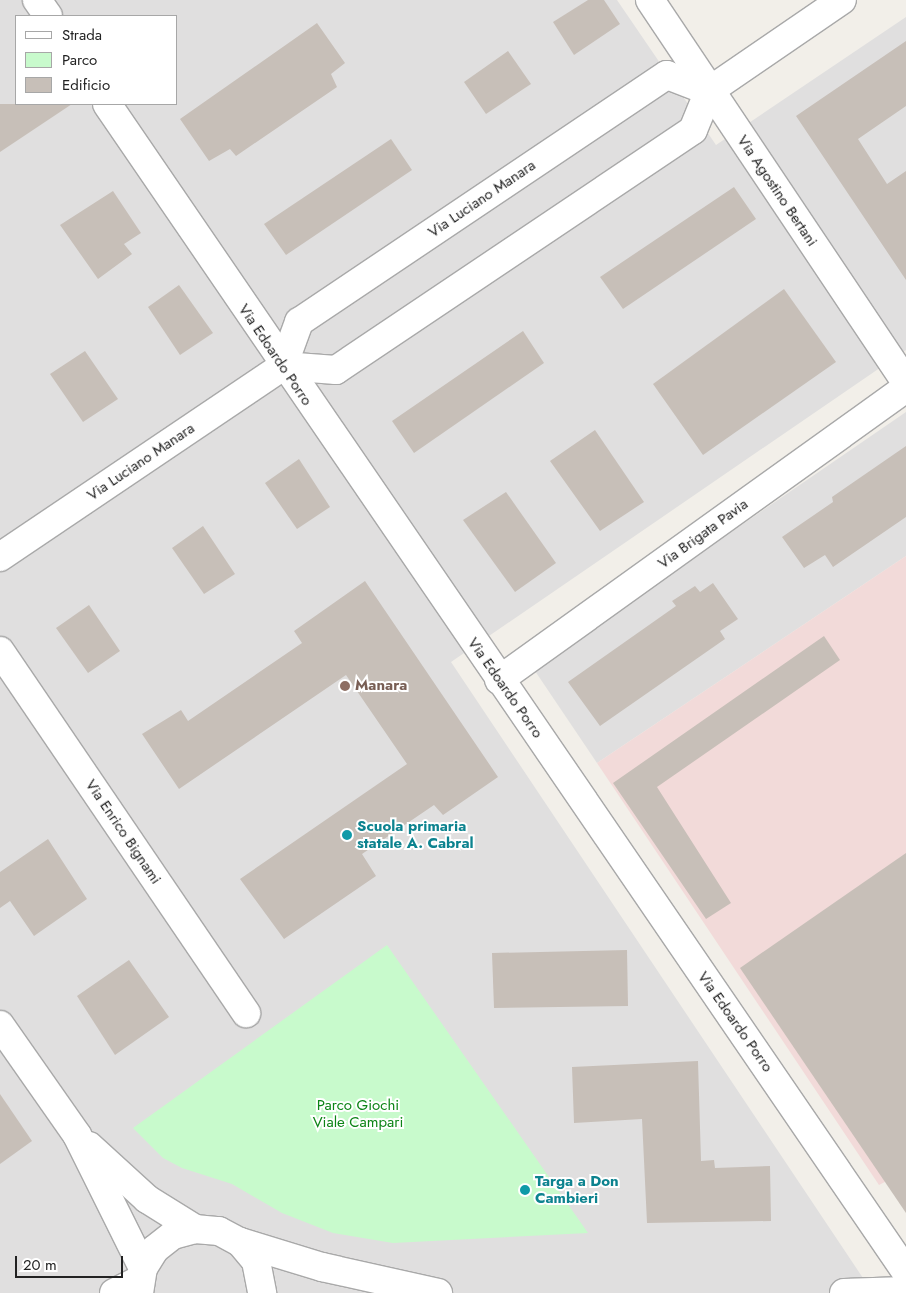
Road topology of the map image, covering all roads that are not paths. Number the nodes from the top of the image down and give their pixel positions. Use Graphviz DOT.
graph roads {
  1 [pos="37,0"];
  2 [pos="650,0"];
  3 [pos="842,0"];
  4 [pos="47,15"];
  5 [pos="709,91"];
  6 [pos="108,105"];
  7 [pos="283,366"];
  8 [pos="906,382"];
  9 [pos="906,388"];
  10 [pos="0,557"];
  11 [pos="0,651"];
  12 [pos="500,680"];
  13 [pos="246,1013"];
  14 [pos="0,1025"];
  15 [pos="77,1135"];
  16 [pos="195,1229"];
  17 [pos="240,1242"];
  18 [pos="906,1272"];
  19 [pos="140,1280"];
  20 [pos="906,1291"];
  21 [pos="114,1293"];
  22 [pos="262,1293"];
  23 [pos="438,1293"];
  24 [pos="844,1293"];
  1 -- 4 [label="street"];
  2 -- 5 [label="street, Via Agostino Bertani"];
  3 -- 5 [label="street"];
  5 -- 7 [label="street"];
  5 -- 7 [label="street, Via Luciano Manara"];
  5 -- 8 [label="street, Via Agostino Bertani"];
  6 -- 7 [label="street, Via Edoardo Porro"];
  7 -- 10 [label="street, Via Luciano Manara"];
  7 -- 12 [label="street, Via Edoardo Porro"];
  9 -- 12 [label="street, Via Brigata Pavia"];
  11 -- 13 [label="street, Via Enrico Bignami"];
  12 -- 18 [label="street, Via Edoardo Porro"];
  14 -- 15 [label="street"];
  15 -- 16 [label="street"];
  15 -- 19 [label="street"];
  16 -- 17 [label="street"];
  16 -- 19 [label="street"];
  17 -- 22 [label="street"];
  17 -- 23 [label="street"];
  19 -- 21 [label="street"];
  20 -- 24 [label="street"];
}
